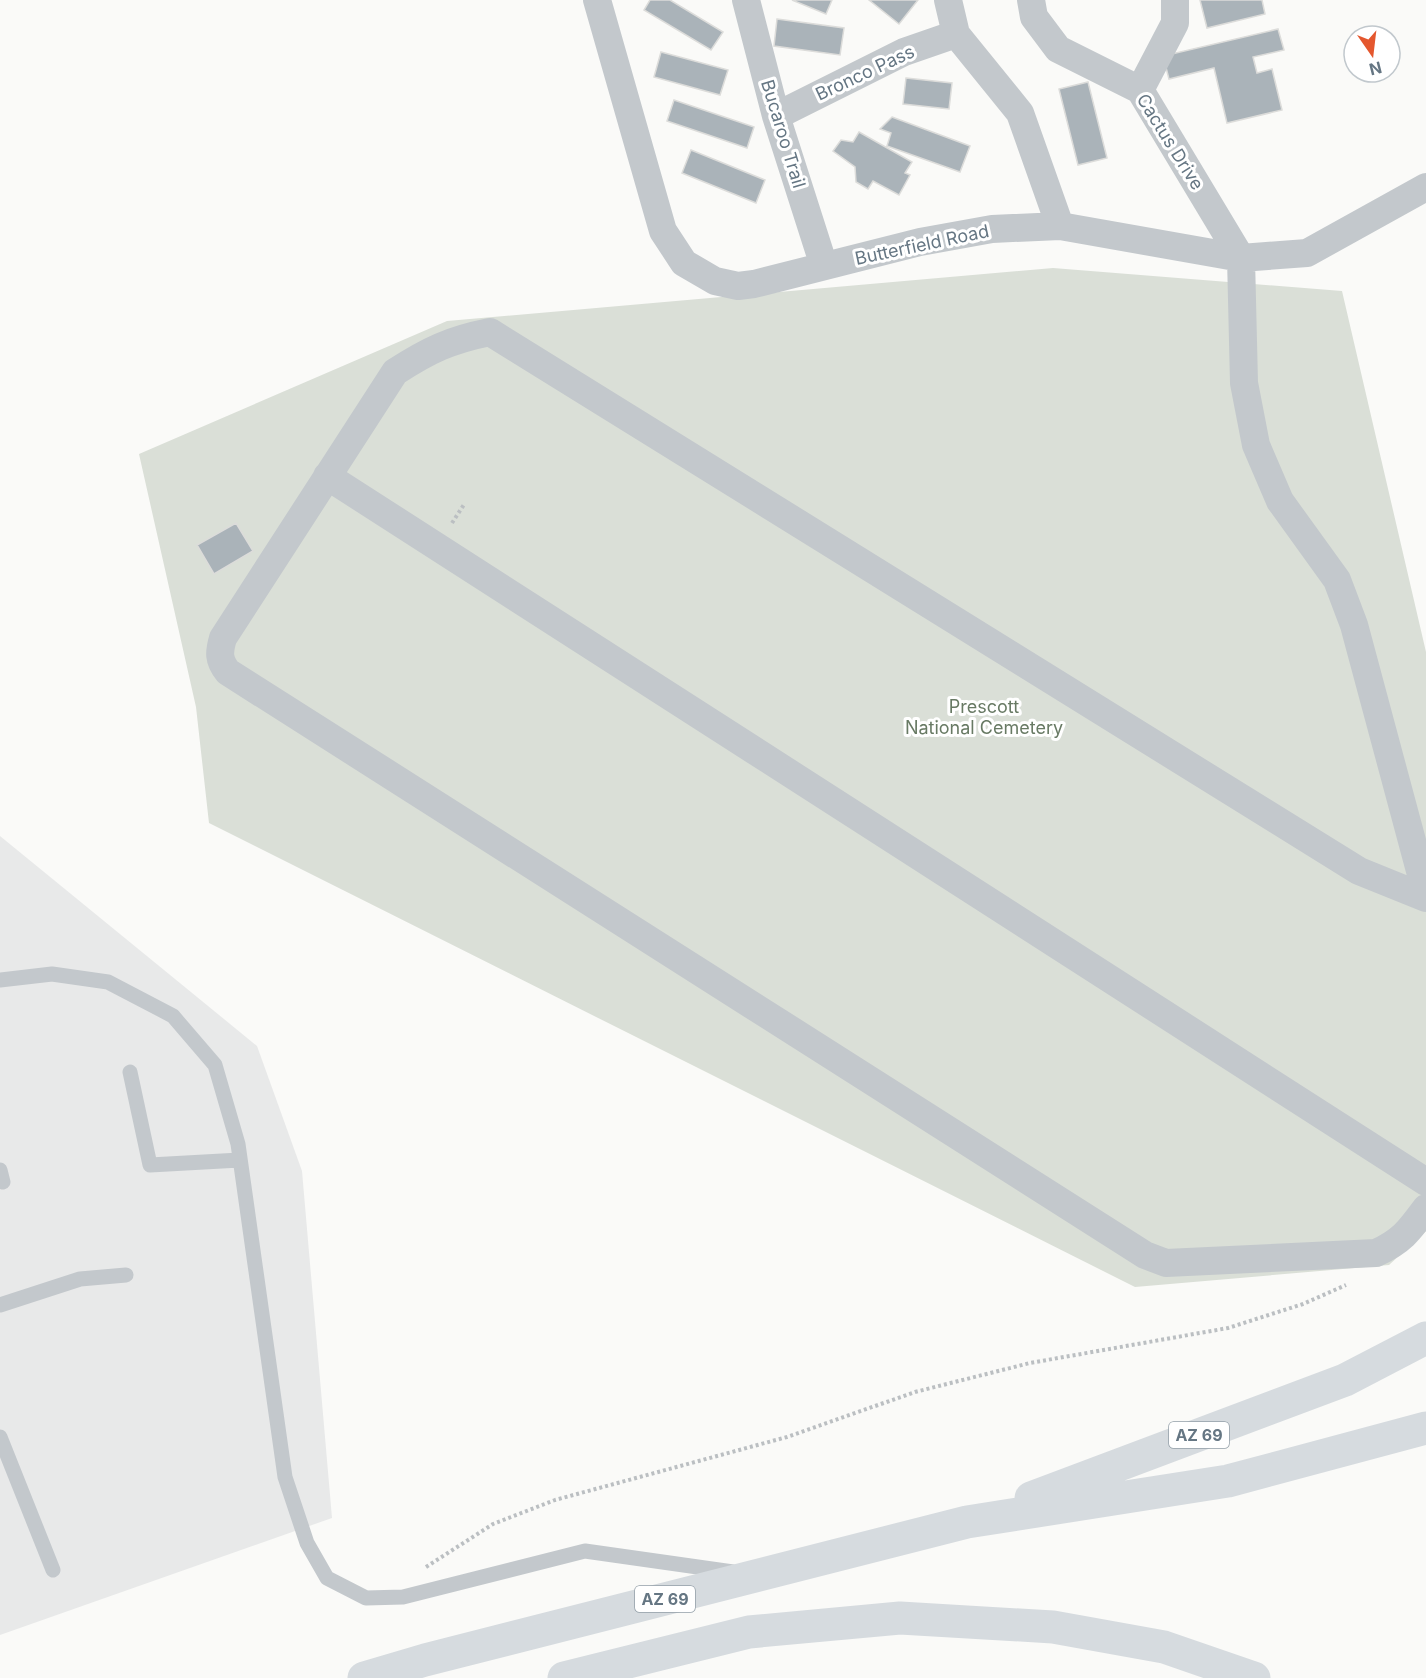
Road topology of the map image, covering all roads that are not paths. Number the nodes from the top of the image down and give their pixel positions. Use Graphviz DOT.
graph roads {
  1 [pos="597,0"];
  2 [pos="746,0"];
  3 [pos="948,0"];
  4 [pos="1030,0"];
  5 [pos="1175,0"];
  6 [pos="956,34"];
  7 [pos="1140,90"];
  8 [pos="776,116"];
  9 [pos="1426,187"];
  10 [pos="1060,226"];
  11 [pos="1241,258"];
  12 [pos="824,266"];
  13 [pos="327,476"];
  14 [pos="1426,893"];
  15 [pos="1426,898"];
  16 [pos="0,980"];
  17 [pos="130,1072"];
  18 [pos="240,1160"];
  19 [pos="1426,1182"];
  20 [pos="1426,1208"];
  21 [pos="126,1275"];
  22 [pos="0,1305"];
  23 [pos="1426,1338"];
  24 [pos="1426,1428"];
  25 [pos="0,1437"];
  26 [pos="967,1522"];
  27 [pos="53,1570"];
  28 [pos="756,1576"];
  29 [pos="364,1678"];
  30 [pos="564,1678"];
  31 [pos="1254,1678"];
  1 -- 12 [label="street, Butterfield Road"];
  2 -- 8 [label="street, Bucaroo Trail"];
  3 -- 6 [label="street"];
  4 -- 7 [label="street, Cactus Drive"];
  5 -- 7 [label="street"];
  6 -- 8 [label="street, Bronco Pass"];
  6 -- 10 [label="street"];
  7 -- 11 [label="street, Cactus Drive"];
  8 -- 12 [label="street, Bucaroo Trail"];
  9 -- 11 [label="street, Butterfield Road"];
  10 -- 11 [label="street, Butterfield Road"];
  10 -- 12 [label="street, Butterfield Road"];
  11 -- 14 [label="street"];
  13 -- 15 [label="street"];
  13 -- 19 [label="street"];
  13 -- 20 [label="street"];
  16 -- 18 [label="lane"];
  17 -- 18 [label="lane"];
  18 -- 28 [label="lane"];
  21 -- 22 [label="lane"];
  23 -- 26 [label="main road, AZ 69"];
  24 -- 26 [label="main road, AZ 69"];
  25 -- 27 [label="lane"];
  26 -- 28 [label="main road, AZ 69"];
  28 -- 29 [label="main road, AZ 69"];
  30 -- 31 [label="main road"];
}
